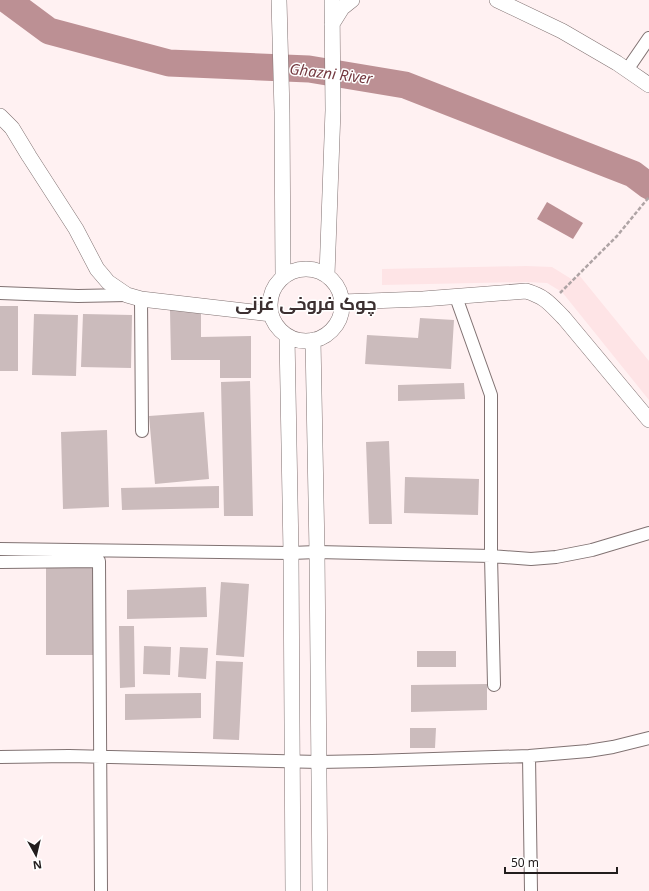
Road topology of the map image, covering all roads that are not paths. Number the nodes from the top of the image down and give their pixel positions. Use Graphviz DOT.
graph roads {
  1 [pos="279,0"];
  2 [pos="497,0"];
  3 [pos="343,2"];
  4 [pos="649,38"];
  5 [pos="627,70"];
  6 [pos="649,85"];
  7 [pos="0,116"];
  8 [pos="327,276"];
  9 [pos="283,277"];
  10 [pos="0,293"];
  11 [pos="127,295"];
  12 [pos="456,297"];
  13 [pos="141,299"];
  14 [pos="342,302"];
  15 [pos="271,314"];
  16 [pos="287,336"];
  17 [pos="313,340"];
  18 [pos="649,420"];
  19 [pos="142,431"];
  20 [pos="649,533"];
  21 [pos="0,549"];
  22 [pos="317,552"];
  23 [pos="291,553"];
  24 [pos="491,556"];
  25 [pos="0,562"];
  26 [pos="494,685"];
  27 [pos="649,738"];
  28 [pos="528,756"];
  29 [pos="0,757"];
  30 [pos="101,757"];
  31 [pos="292,761"];
  32 [pos="318,762"];
  33 [pos="101,891"];
  34 [pos="293,891"];
  35 [pos="320,891"];
  36 [pos="531,891"];
  1 -- 9 [label="street"];
  2 -- 5 [label="street"];
  3 -- 8 [label="street"];
  4 -- 5 [label="street"];
  5 -- 6 [label="street"];
  7 -- 11 [label="street"];
  8 -- 9 [label="street"];
  8 -- 14 [label="street"];
  9 -- 15 [label="street"];
  10 -- 11 [label="street"];
  11 -- 13 [label="street"];
  12 -- 14 [label="street"];
  12 -- 18 [label="street"];
  12 -- 24 [label="street"];
  13 -- 15 [label="street"];
  13 -- 19 [label="street"];
  14 -- 17 [label="street"];
  15 -- 16 [label="street"];
  16 -- 17 [label="street"];
  16 -- 23 [label="street"];
  17 -- 22 [label="street"];
  20 -- 24 [label="street"];
  21 -- 23 [label="street"];
  22 -- 23 [label="street"];
  22 -- 24 [label="street"];
  22 -- 32 [label="street"];
  23 -- 31 [label="street"];
  24 -- 26 [label="street"];
  25 -- 30 [label="street"];
  27 -- 28 [label="street"];
  28 -- 32 [label="street"];
  28 -- 36 [label="street"];
  29 -- 30 [label="street"];
  30 -- 31 [label="street"];
  30 -- 33 [label="street"];
  31 -- 32 [label="street"];
  31 -- 34 [label="street"];
  32 -- 35 [label="street"];
}
